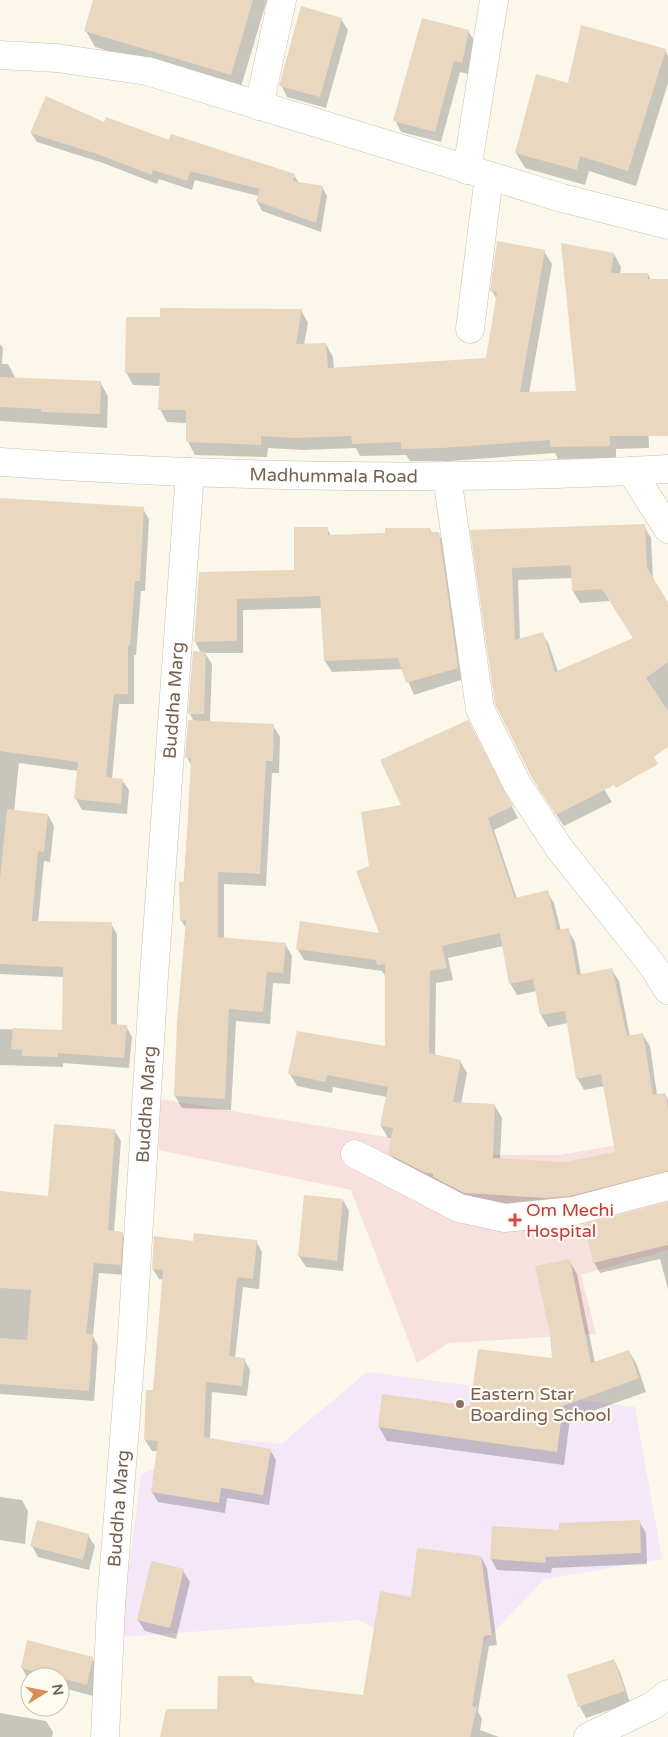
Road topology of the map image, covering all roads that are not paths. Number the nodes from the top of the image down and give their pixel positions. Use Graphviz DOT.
graph roads {
  1 [pos="282,0"];
  2 [pos="494,0"];
  3 [pos="0,55"];
  4 [pos="259,106"];
  5 [pos="478,173"];
  6 [pos="667,222"];
  7 [pos="470,329"];
  8 [pos="0,462"];
  9 [pos="668,469"];
  10 [pos="631,471"];
  11 [pos="190,472"];
  12 [pos="447,476"];
  13 [pos="668,529"];
  14 [pos="668,990"];
  15 [pos="356,1154"];
  16 [pos="668,1186"];
  17 [pos="668,1694"];
  18 [pos="105,1737"];
  19 [pos="588,1737"];
  1 -- 4 [label="street"];
  2 -- 5 [label="street"];
  3 -- 4 [label="street"];
  4 -- 5 [label="street"];
  5 -- 6 [label="street"];
  5 -- 7 [label="street"];
  8 -- 11 [label="street, Madhummala Road"];
  9 -- 10 [label="street, Madhummala Road"];
  10 -- 12 [label="street, Madhummala Road"];
  10 -- 13 [label="street"];
  11 -- 12 [label="street, Madhummala Road"];
  11 -- 18 [label="street, Buddha Marg"];
  12 -- 14 [label="street"];
  15 -- 16 [label="street"];
  17 -- 19 [label="street"];
}
